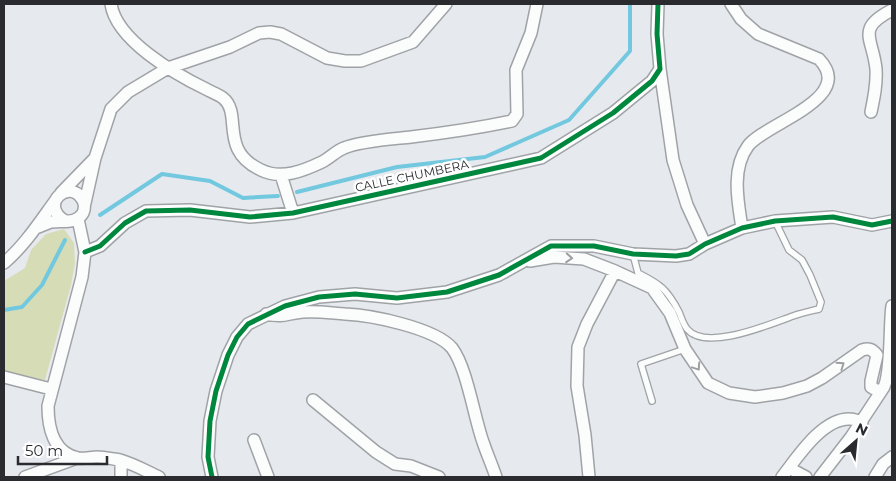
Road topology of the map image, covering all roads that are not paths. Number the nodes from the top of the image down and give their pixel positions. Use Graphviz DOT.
graph roads {
  1 [pos="111,4"];
  2 [pos="117,4"];
  3 [pos="446,4"];
  4 [pos="537,4"];
  5 [pos="658,4"];
  6 [pos="731,4"];
  7 [pos="892,10"];
  8 [pos="116,22"];
  9 [pos="168,68"];
  10 [pos="660,68"];
  11 [pos="871,112"];
  12 [pos="95,158"];
  13 [pos="281,175"];
  14 [pos="57,198"];
  15 [pos="84,203"];
  16 [pos="292,213"];
  17 [pos="78,219"];
  18 [pos="65,221"];
  19 [pos="775,221"];
  20 [pos="892,222"];
  21 [pos="36,228"];
  22 [pos="742,228"];
  23 [pos="705,244"];
  24 [pos="84,252"];
  25 [pos="632,254"];
  26 [pos="4,263"];
  27 [pos="521,263"];
  28 [pos="615,271"];
  29 [pos="892,306"];
  30 [pos="266,314"];
  31 [pos="685,349"];
  32 [pos="4,377"];
  33 [pos="51,389"];
  34 [pos="882,390"];
  35 [pos="313,400"];
  36 [pos="652,400"];
  37 [pos="862,422"];
  38 [pos="254,440"];
  39 [pos="892,456"];
  40 [pos="77,458"];
  41 [pos="121,460"];
  42 [pos="786,473"];
  43 [pos="25,477"];
  44 [pos="121,477"];
  45 [pos="159,477"];
  46 [pos="212,477"];
  47 [pos="268,477"];
  48 [pos="439,477"];
  49 [pos="496,477"];
  50 [pos="589,477"];
  51 [pos="806,477"];
  52 [pos="820,477"];
  53 [pos="875,477"];
  1 -- 8 [label="street"];
  2 -- 8 [label="street"];
  3 -- 9 [label="street"];
  4 -- 13 [label="street"];
  5 -- 10 [label="street"];
  6 -- 22 [label="street"];
  7 -- 11 [label="street"];
  8 -- 9 [label="street"];
  9 -- 12 [label="street"];
  9 -- 13 [label="street"];
  10 -- 16 [label="street, CALLE CHUMBERA"];
  10 -- 23 [label="street"];
  12 -- 14 [label="street"];
  12 -- 15 [label="street"];
  13 -- 16 [label="street"];
  14 -- 15 [label="street"];
  14 -- 18 [label="street"];
  14 -- 21 [label="street"];
  15 -- 17 [label="street"];
  16 -- 24 [label="street, CALLE CHUMBERA"];
  17 -- 18 [label="street"];
  17 -- 24 [label="street"];
  18 -- 21 [label="street"];
  19 -- 20 [label="street"];
  19 -- 22 [label="street"];
  19 -- 25 [label="lane"];
  21 -- 26 [label="street"];
  22 -- 23 [label="street"];
  23 -- 25 [label="street"];
  24 -- 33 [label="street"];
  25 -- 27 [label="street"];
  27 -- 28 [label="street, one-way"];
  27 -- 30 [label="street"];
  28 -- 31 [label="street"];
  28 -- 50 [label="street"];
  29 -- 34 [label="street"];
  30 -- 46 [label="street"];
  30 -- 49 [label="street"];
  31 -- 34 [label="street, one-way"];
  31 -- 36 [label="lane"];
  32 -- 33 [label="street"];
  33 -- 40 [label="street"];
  34 -- 37 [label="street"];
  35 -- 48 [label="street"];
  37 -- 42 [label="street"];
  37 -- 52 [label="street"];
  38 -- 47 [label="street"];
  39 -- 53 [label="street"];
  40 -- 41 [label="street"];
  40 -- 43 [label="street"];
  41 -- 44 [label="street"];
  41 -- 45 [label="street"];
  42 -- 51 [label="street"];
}
